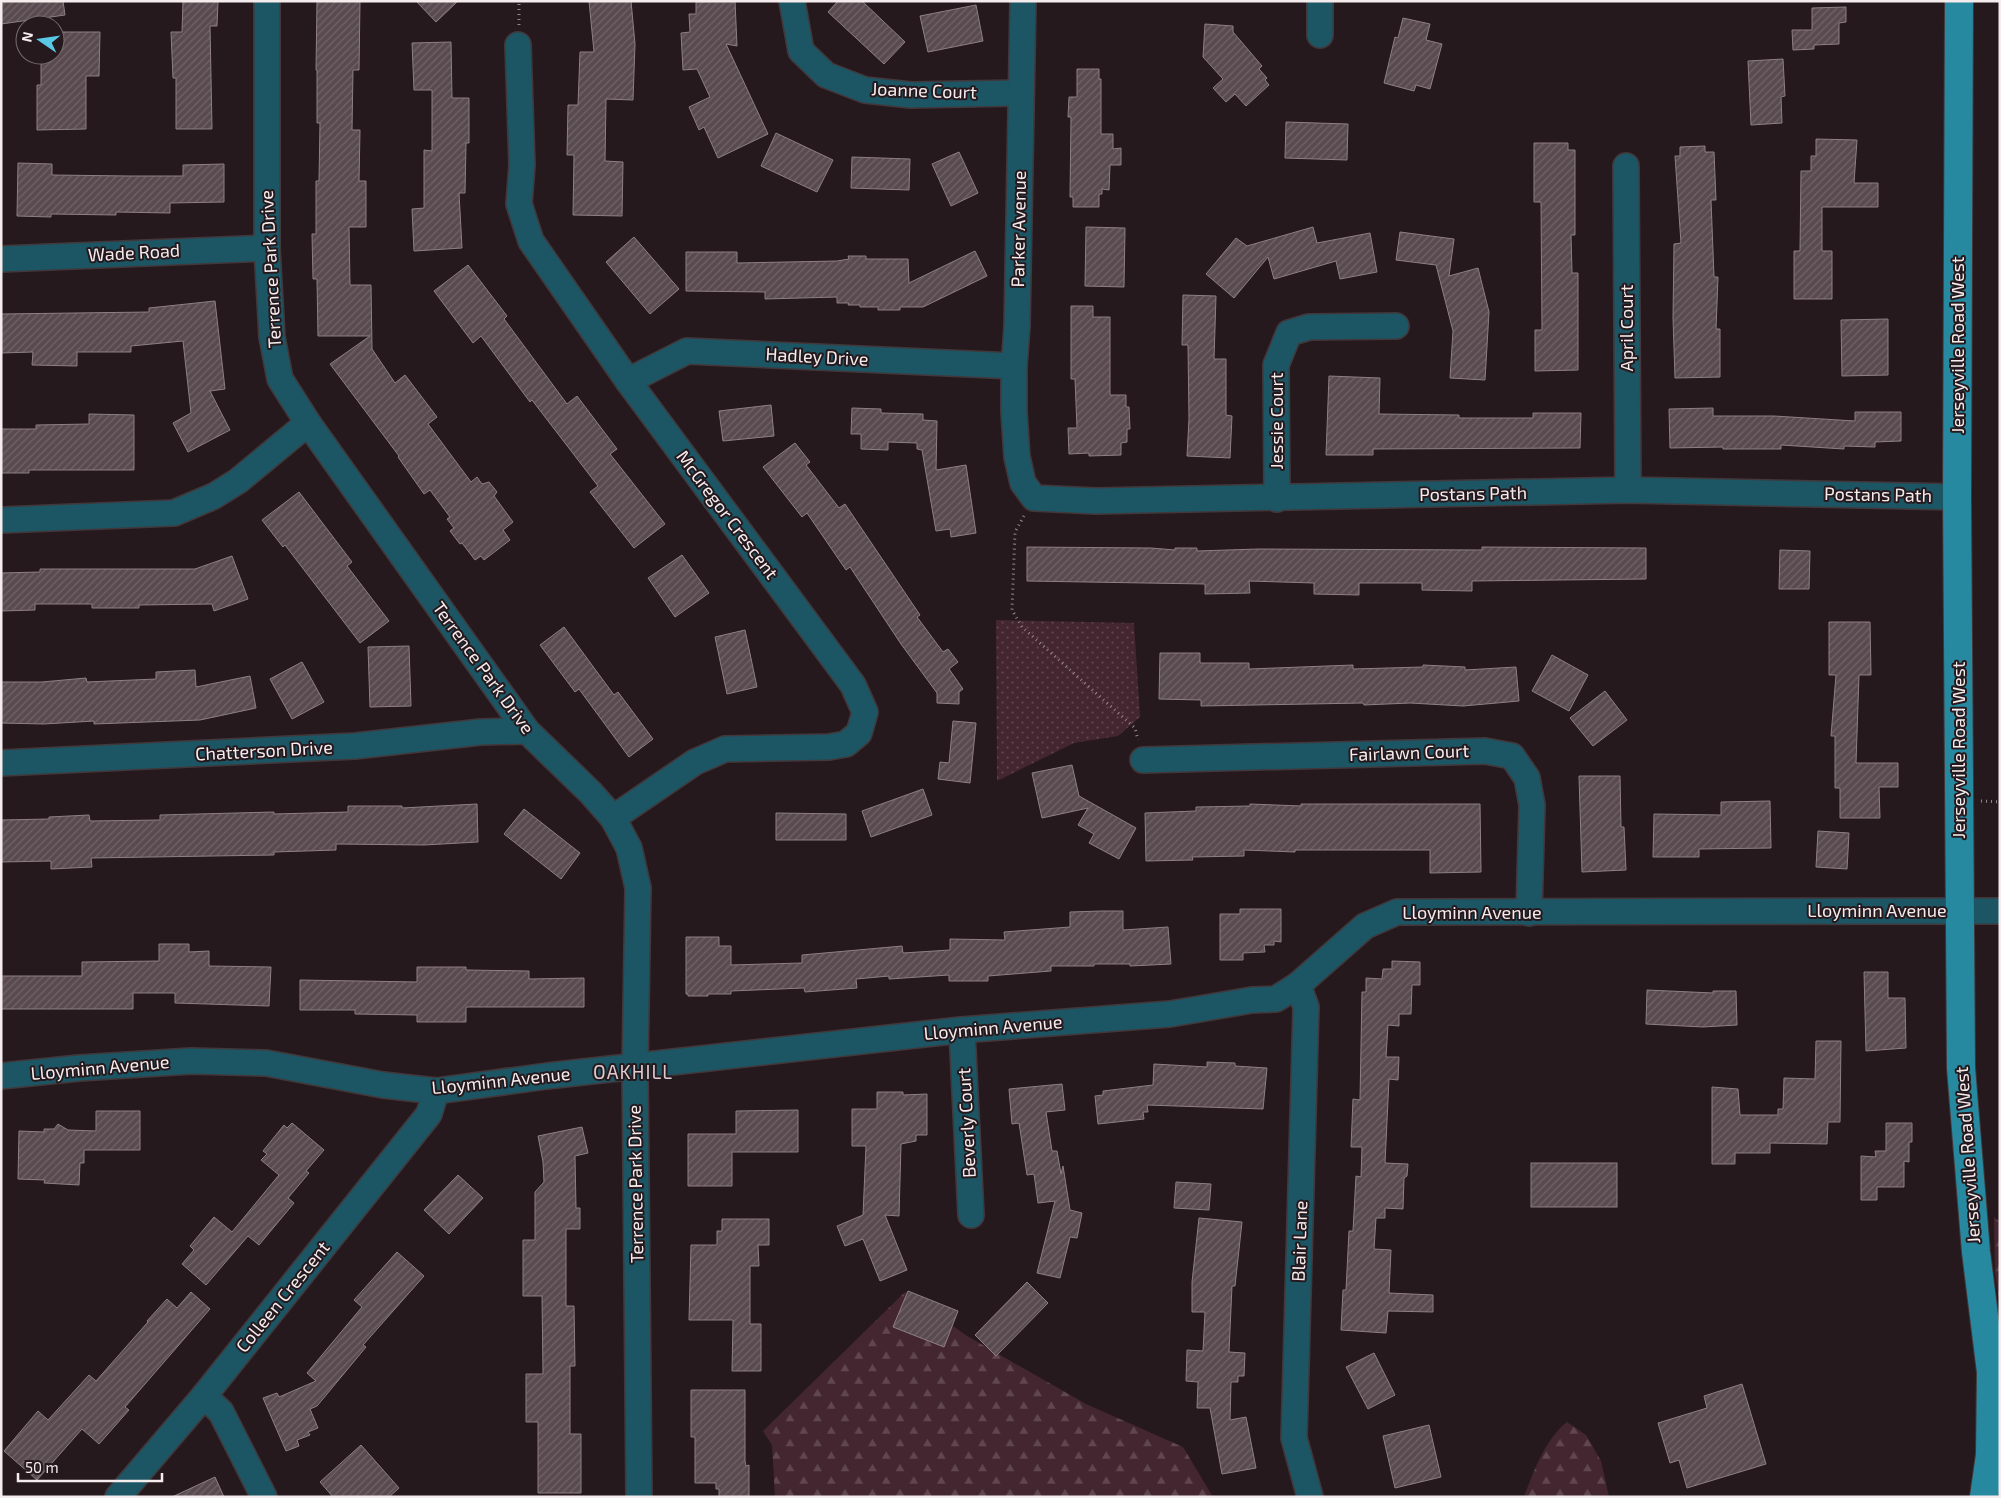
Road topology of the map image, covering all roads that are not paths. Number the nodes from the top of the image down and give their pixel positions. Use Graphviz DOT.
graph roads {
  1 [pos="267,1"];
  2 [pos="792,1"];
  3 [pos="1023,1"];
  4 [pos="1320,1"];
  5 [pos="1959,1"];
  6 [pos="1320,35"];
  7 [pos="518,45"];
  8 [pos="1020,93"];
  9 [pos="1626,166"];
  10 [pos="267,248"];
  11 [pos="1,260"];
  12 [pos="1396,326"];
  13 [pos="1014,366"];
  14 [pos="628,382"];
  15 [pos="308,423"];
  16 [pos="1628,490"];
  17 [pos="1957,497"];
  18 [pos="1034,498"];
  19 [pos="1277,499"];
  20 [pos="1,520"];
  21 [pos="527,731"];
  22 [pos="1143,760"];
  23 [pos="1,763"];
  24 [pos="613,818"];
  25 [pos="1960,911"];
  26 [pos="2000,911"];
  27 [pos="1529,913"];
  28 [pos="1298,985"];
  29 [pos="962,1031"];
  30 [pos="635,1067"];
  31 [pos="1,1076"];
  32 [pos="436,1091"];
  33 [pos="971,1216"];
  34 [pos="204,1396"];
  35 [pos="118,1497"];
  36 [pos="264,1497"];
  37 [pos="639,1497"];
  38 [pos="1310,1497"];
  39 [pos="1984,1497"];
  1 -- 10 [label="street, Terrence Park Drive"];
  2 -- 8 [label="street, Joanne Court"];
  3 -- 8 [label="street, Parker Avenue"];
  4 -- 6 [label="street"];
  5 -- 17 [label="main road, Jerseyville Road West"];
  7 -- 14 [label="street, McGregor Crescent"];
  8 -- 13 [label="street, Parker Avenue"];
  9 -- 16 [label="street, April Court"];
  10 -- 11 [label="street, Wade Road"];
  10 -- 15 [label="street, Terrence Park Drive"];
  12 -- 19 [label="street, Jessie Court"];
  13 -- 14 [label="street, Hadley Drive"];
  13 -- 18 [label="street, Parker Avenue"];
  14 -- 24 [label="street, McGregor Crescent"];
  15 -- 20 [label="street"];
  15 -- 21 [label="street, Terrence Park Drive"];
  16 -- 17 [label="street, Postans Path"];
  16 -- 19 [label="street, Postans Path"];
  17 -- 25 [label="main road, Jerseyville Road West"];
  18 -- 19 [label="street, Postans Path"];
  21 -- 23 [label="street, Chatterson Drive"];
  21 -- 24 [label="street, Terrence Park Drive"];
  22 -- 27 [label="street, Fairlawn Court"];
  24 -- 30 [label="street, Terrence Park Drive"];
  25 -- 26 [label="street, Lloyminn Avenue"];
  25 -- 27 [label="street, Lloyminn Avenue"];
  25 -- 39 [label="main road, Jerseyville Road West"];
  27 -- 28 [label="street, Lloyminn Avenue"];
  28 -- 29 [label="street, Lloyminn Avenue"];
  28 -- 38 [label="street, Blair Lane"];
  29 -- 30 [label="street, Lloyminn Avenue"];
  29 -- 33 [label="street, Beverly Court"];
  30 -- 32 [label="street, Lloyminn Avenue"];
  30 -- 37 [label="street, Terrence Park Drive"];
  31 -- 32 [label="street, Lloyminn Avenue"];
  32 -- 34 [label="street, Colleen Crescent"];
  34 -- 35 [label="street, Colleen Crescent"];
  34 -- 36 [label="street"];
}
